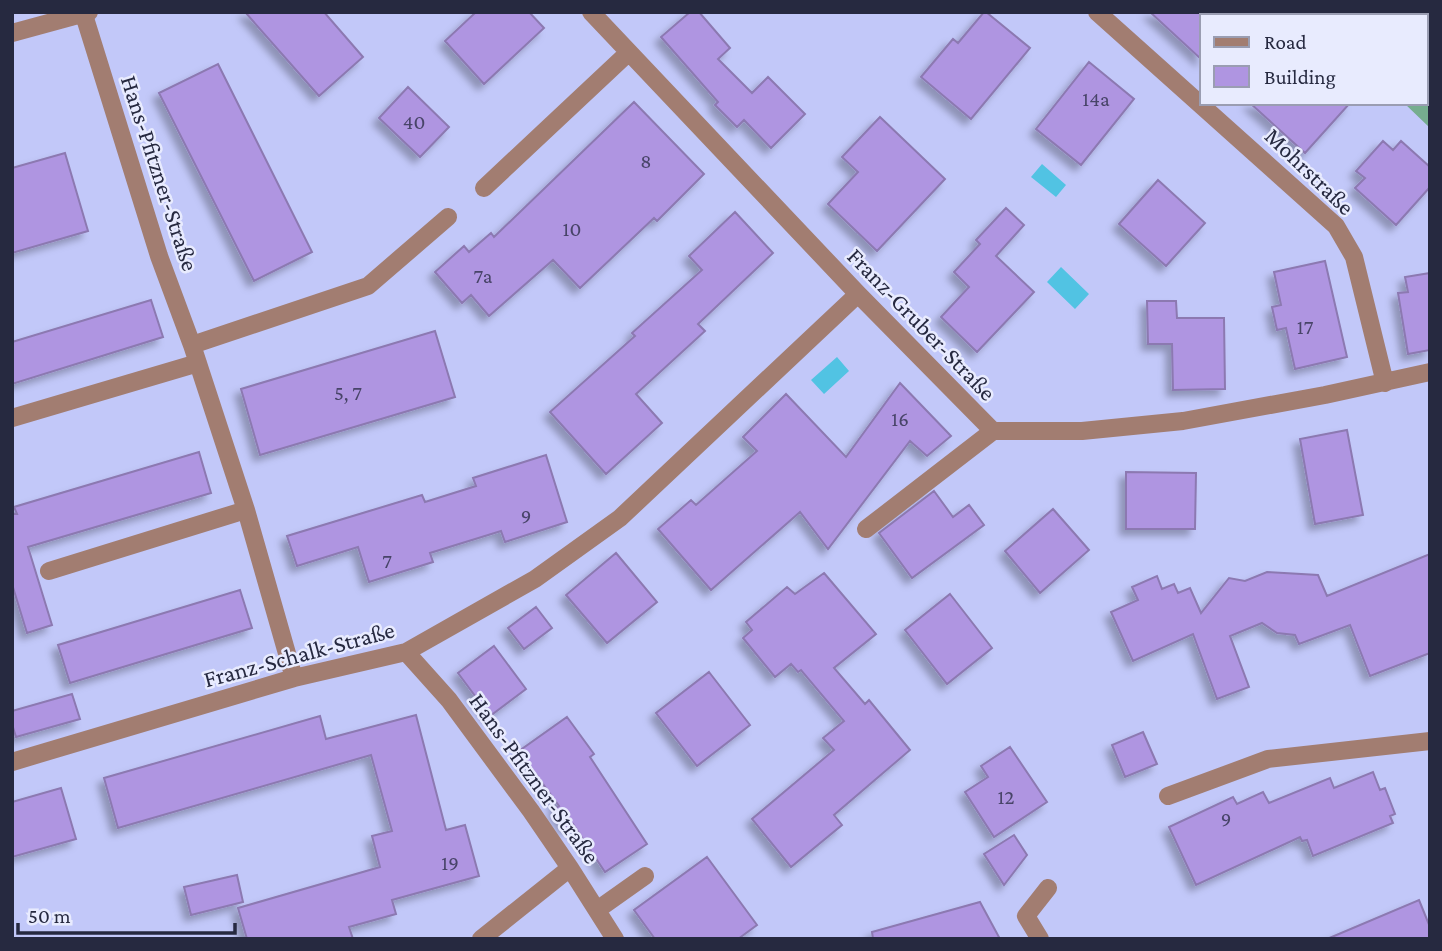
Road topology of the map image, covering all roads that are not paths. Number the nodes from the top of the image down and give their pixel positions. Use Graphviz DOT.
graph roads {
  1 [pos="591,12"];
  2 [pos="87,13"];
  3 [pos="1106,15"];
  4 [pos="12,33"];
  5 [pos="628,52"];
  6 [pos="1200,101"];
  7 [pos="1204,105"];
  8 [pos="484,188"];
  9 [pos="448,217"];
  10 [pos="858,294"];
  11 [pos="192,345"];
  12 [pos="198,363"];
  13 [pos="1430,372"];
  14 [pos="1385,383"];
  15 [pos="12,418"];
  16 [pos="993,431"];
  17 [pos="246,510"];
  18 [pos="866,529"];
  19 [pos="49,571"];
  20 [pos="406,652"];
  21 [pos="294,678"];
  22 [pos="1430,741"];
  23 [pos="12,762"];
  24 [pos="1168,796"];
  25 [pos="570,868"];
  26 [pos="645,876"];
  27 [pos="1048,888"];
  28 [pos="597,909"];
  29 [pos="481,939"];
  30 [pos="615,939"];
  31 [pos="1040,939"];
  1 -- 5 [label="street, Franz-Gruber-Straße"];
  2 -- 4 [label="street"];
  2 -- 11 [label="street, Hans-Pfitzner-Straße"];
  3 -- 6 [label="street, Mohrstraße"];
  5 -- 8 [label="street"];
  5 -- 10 [label="street, Franz-Gruber-Straße"];
  7 -- 14 [label="street, Mohrstraße"];
  9 -- 11 [label="street"];
  10 -- 16 [label="street, Franz-Gruber-Straße"];
  10 -- 20 [label="street, Franz-Schalk-Straße"];
  11 -- 12 [label="street, Hans-Pfitzner-Straße"];
  12 -- 15 [label="street"];
  12 -- 17 [label="street, Hans-Pfitzner-Straße"];
  13 -- 14 [label="street, Franz-Gruber-Straße"];
  14 -- 16 [label="street, Franz-Gruber-Straße"];
  16 -- 18 [label="street"];
  17 -- 19 [label="street"];
  17 -- 21 [label="street, Hans-Pfitzner-Straße"];
  20 -- 21 [label="street, Franz-Schalk-Straße"];
  20 -- 25 [label="street, Hans-Pfitzner-Straße"];
  21 -- 23 [label="street, Franz-Schalk-Straße"];
  22 -- 24 [label="street"];
  25 -- 28 [label="street, Hans-Pfitzner-Straße"];
  25 -- 29 [label="street"];
  26 -- 28 [label="street"];
  27 -- 31 [label="street"];
  28 -- 30 [label="street, Hans-Pfitzner-Straße"];
}
